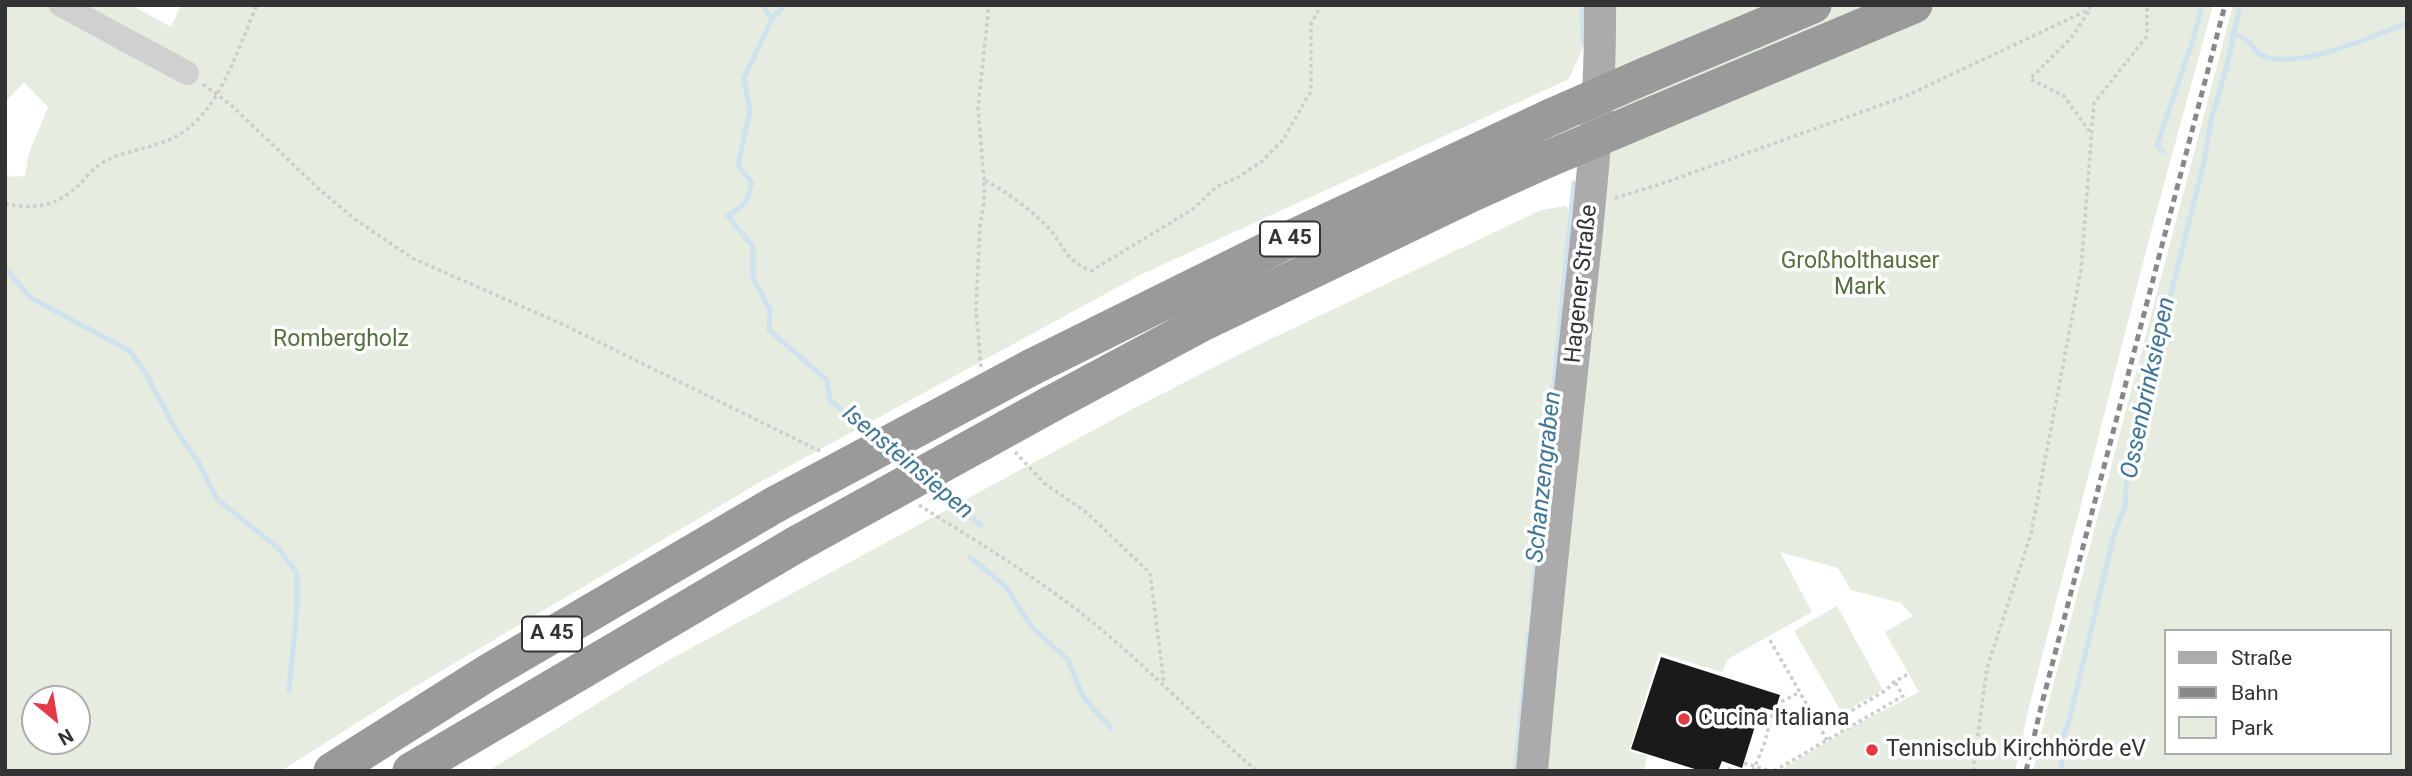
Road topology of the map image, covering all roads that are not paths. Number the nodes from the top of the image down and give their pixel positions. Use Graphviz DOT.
graph roads {
  1 [pos="61,5"];
  2 [pos="1600,5"];
  3 [pos="1813,5"];
  4 [pos="1914,5"];
  5 [pos="187,73"];
  6 [pos="332,771"];
  7 [pos="411,771"];
  8 [pos="1532,771"];
  1 -- 5 [label="street"];
  2 -- 8 [label="main road, Hagener Straße"];
  3 -- 6 [label="highway, A 45, bridge"];
  4 -- 7 [label="highway, A 45, bridge"];
}
